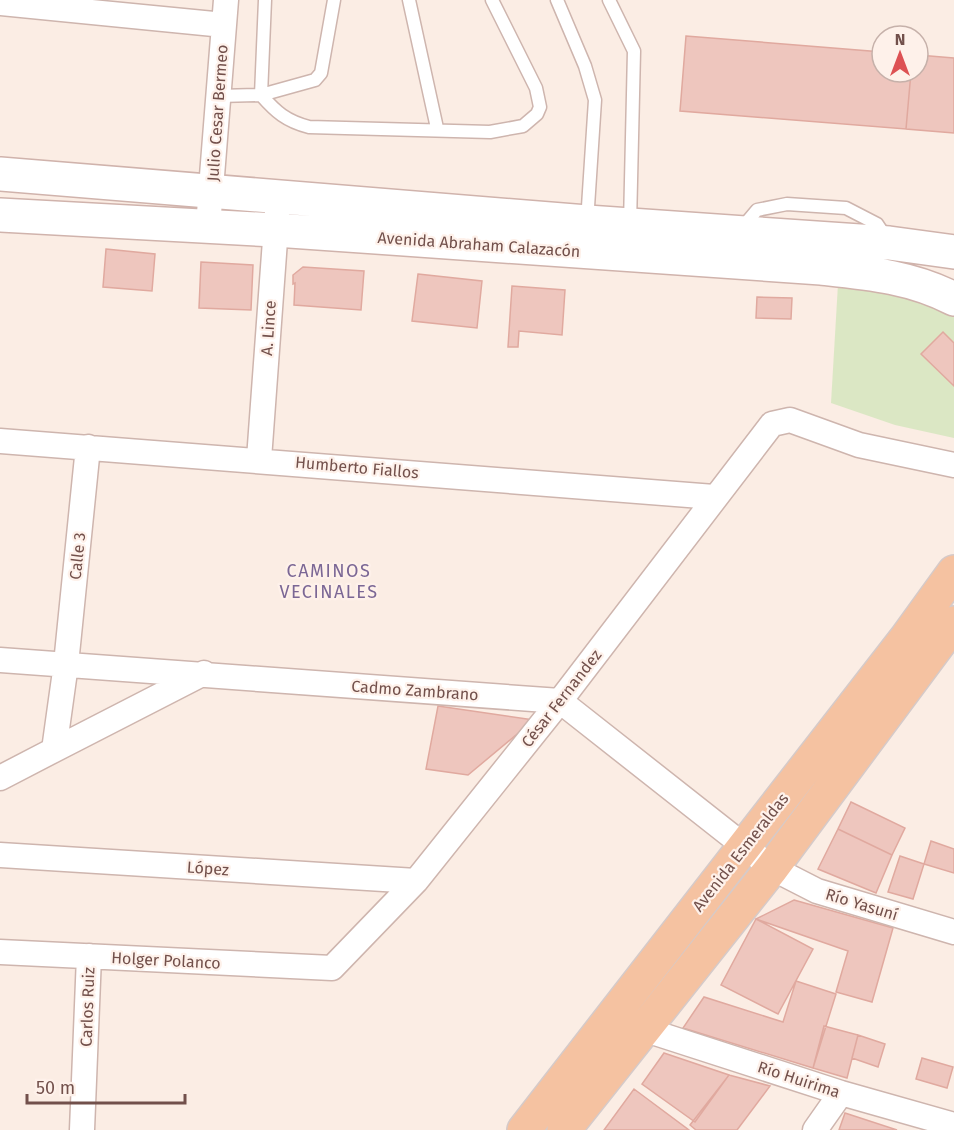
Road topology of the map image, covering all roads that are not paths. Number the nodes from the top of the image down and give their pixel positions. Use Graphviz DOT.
graph roads {
  1 [pos="226,0"];
  2 [pos="265,0"];
  3 [pos="334,0"];
  4 [pos="409,0"];
  5 [pos="492,0"];
  6 [pos="557,0"];
  7 [pos="609,0"];
  8 [pos="0,3"];
  9 [pos="66,4"];
  10 [pos="224,25"];
  11 [pos="261,95"];
  12 [pos="219,96"];
  13 [pos="437,128"];
  14 [pos="0,174"];
  15 [pos="211,190"];
  16 [pos="278,196"];
  17 [pos="0,215"];
  18 [pos="587,222"];
  19 [pos="630,225"];
  20 [pos="208,226"];
  21 [pos="275,230"];
  22 [pos="954,252"];
  23 [pos="954,299"];
  24 [pos="0,441"];
  25 [pos="88,447"];
  26 [pos="259,459"];
  27 [pos="954,465"];
  28 [pos="714,497"];
  29 [pos="954,572"];
  30 [pos="954,624"];
  31 [pos="0,660"];
  32 [pos="66,664"];
  33 [pos="204,673"];
  34 [pos="560,701"];
  35 [pos="54,750"];
  36 [pos="0,778"];
  37 [pos="745,846"];
  38 [pos="0,855"];
  39 [pos="772,868"];
  40 [pos="416,881"];
  41 [pos="954,932"];
  42 [pos="0,952"];
  43 [pos="89,956"];
  44 [pos="332,968"];
  45 [pos="646,1030"];
  46 [pos="841,1093"];
  47 [pos="954,1125"];
  48 [pos="82,1130"];
  49 [pos="524,1130"];
  50 [pos="564,1130"];
  51 [pos="815,1130"];
  1 -- 10 [label="street, Julio Cesar Bermeo"];
  2 -- 11 [label="lane"];
  3 -- 11 [label="lane"];
  4 -- 13 [label="lane"];
  5 -- 13 [label="lane"];
  6 -- 18 [label="lane"];
  7 -- 19 [label="lane"];
  8 -- 9 [label="street"];
  9 -- 10 [label="street"];
  10 -- 12 [label="street, Julio Cesar Bermeo"];
  11 -- 12 [label="lane"];
  11 -- 13 [label="lane"];
  12 -- 15 [label="street, Julio Cesar Bermeo"];
  14 -- 15 [label="main road, Avenida Abraham Calazacón"];
  15 -- 16 [label="main road, Avenida Abraham Calazacón"];
  15 -- 20 [label="street, Julio Cesar Bermeo"];
  16 -- 18 [label="main road, Avenida Abraham Calazacón"];
  16 -- 21 [label="street, A. Lince"];
  17 -- 20 [label="main road, Avenida Abraham Calazacón"];
  18 -- 19 [label="main road, Avenida Abraham Calazacón"];
  19 -- 22 [label="main road, Avenida Abraham Calazacón"];
  20 -- 21 [label="main road, Avenida Abraham Calazacón"];
  21 -- 23 [label="main road, Avenida Abraham Calazacón"];
  21 -- 26 [label="street, A. Lince"];
  24 -- 25 [label="street, Humberto Fiallos"];
  25 -- 26 [label="street, Humberto Fiallos"];
  25 -- 32 [label="street, Calle 3"];
  26 -- 28 [label="street, Humberto Fiallos"];
  27 -- 28 [label="street, César Fernandez"];
  28 -- 34 [label="street, César Fernandez"];
  29 -- 37 [label="main road, Avenida Esmeraldas"];
  30 -- 39 [label="main road, Avenida Esmeraldas"];
  31 -- 32 [label="street, Cadmo Zambrano"];
  32 -- 33 [label="street, Cadmo Zambrano"];
  32 -- 35 [label="street, Calle 3"];
  33 -- 34 [label="street, Cadmo Zambrano"];
  33 -- 35 [label="street"];
  34 -- 37 [label="street"];
  34 -- 40 [label="street, César Fernandez"];
  35 -- 36 [label="street"];
  37 -- 39 [label="street"];
  37 -- 49 [label="main road, Avenida Esmeraldas"];
  38 -- 40 [label="street, López"];
  39 -- 41 [label="street, Río Yasuní"];
  39 -- 45 [label="main road, Avenida Esmeraldas"];
  40 -- 44 [label="street, César Fernandez"];
  42 -- 43 [label="street, Holger Polanco"];
  43 -- 44 [label="street, Holger Polanco"];
  43 -- 48 [label="street, Carlos Ruiz"];
  45 -- 46 [label="street, Río Huirima"];
  45 -- 50 [label="main road, Avenida Esmeraldas"];
  46 -- 47 [label="street, Río Huirima"];
  46 -- 51 [label="street"];
}
